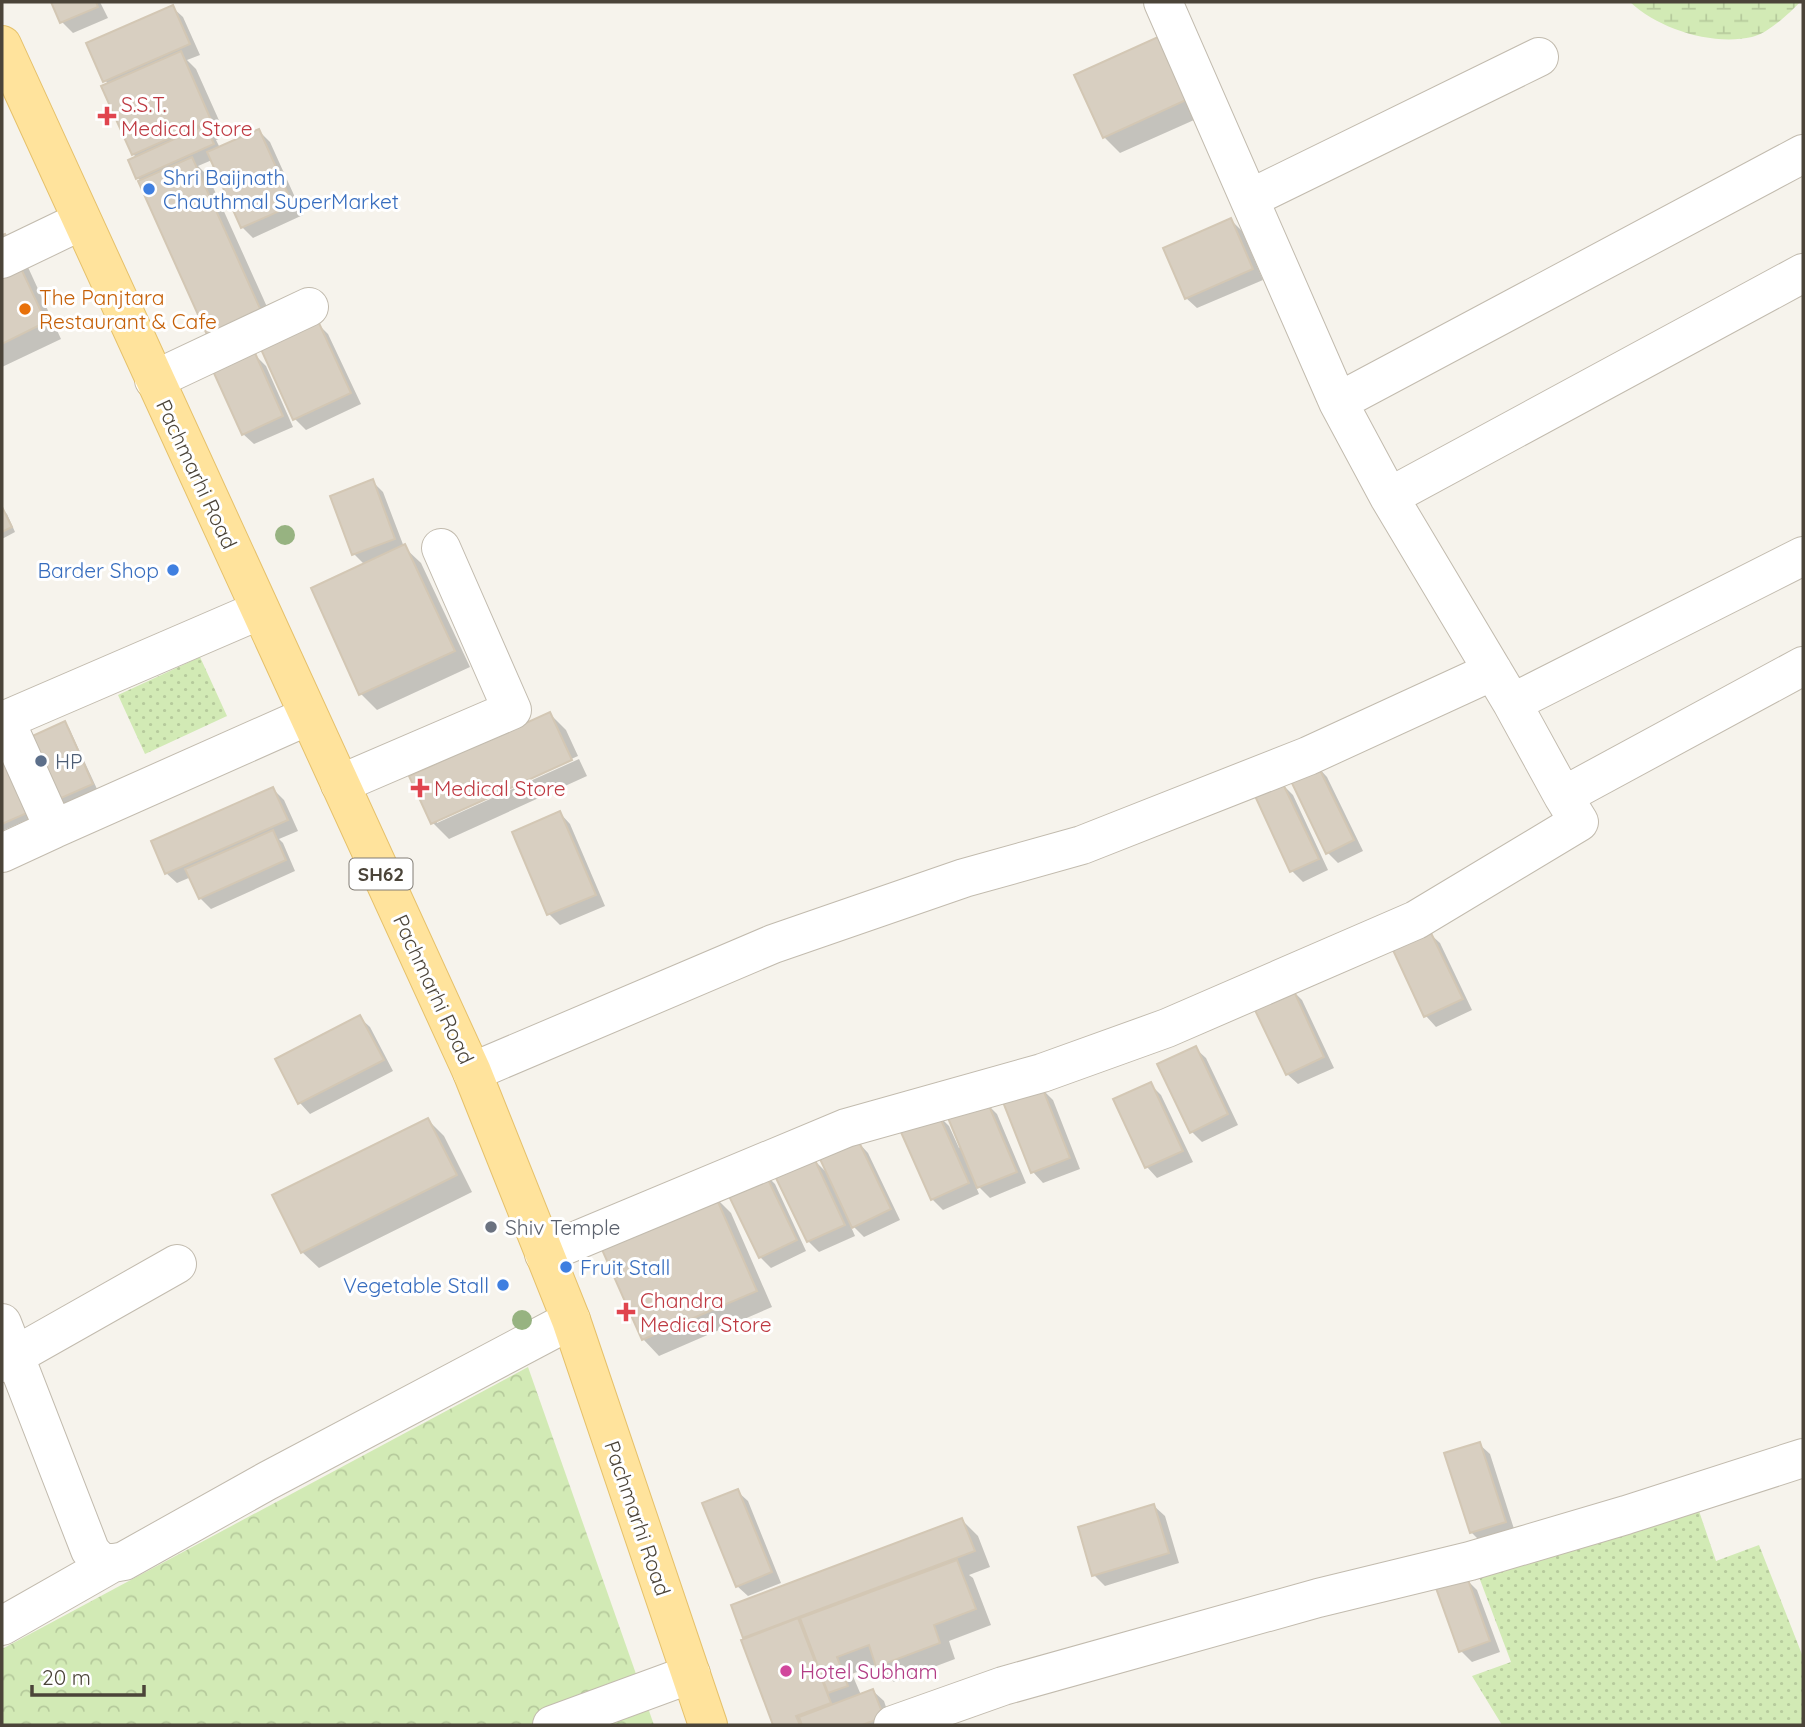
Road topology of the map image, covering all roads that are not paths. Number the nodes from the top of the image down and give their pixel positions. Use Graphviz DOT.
graph roads {
  1 [pos="1163,2"];
  2 [pos="2,45"];
  3 [pos="1539,57"];
  4 [pos="1803,154"];
  5 [pos="1251,198"];
  6 [pos="81,221"];
  7 [pos="2,259"];
  8 [pos="1803,273"];
  9 [pos="309,307"];
  10 [pos="154,380"];
  11 [pos="1338,402"];
  12 [pos="1389,497"];
  13 [pos="441,548"];
  14 [pos="1803,556"];
  15 [pos="260,610"];
  16 [pos="1803,666"];
  17 [pos="1493,671"];
  18 [pos="1512,703"];
  19 [pos="308,716"];
  20 [pos="3,721"];
  21 [pos="340,784"];
  22 [pos="1563,796"];
  23 [pos="54,830"];
  24 [pos="2,853"];
  25 [pos="472,1072"];
  26 [pos="544,1254"];
  27 [pos="177,1264"];
  28 [pos="571,1320"];
  29 [pos="6,1347"];
  30 [pos="1803,1458"];
  31 [pos="108,1565"];
  32 [pos="2,1626"];
  33 [pos="691,1674"];
  34 [pos="552,1725"];
  35 [pos="708,1725"];
  36 [pos="893,1725"];
  1 -- 5 [label="street"];
  2 -- 6 [label="main road, Pachmarhi Road / SH62"];
  3 -- 5 [label="street"];
  4 -- 11 [label="street"];
  5 -- 11 [label="street"];
  6 -- 7 [label="street"];
  6 -- 10 [label="main road, Pachmarhi Road / SH62"];
  8 -- 12 [label="street"];
  9 -- 10 [label="street"];
  10 -- 15 [label="main road, Pachmarhi Road / SH62"];
  11 -- 12 [label="street"];
  12 -- 17 [label="street"];
  13 -- 21 [label="street"];
  14 -- 18 [label="street"];
  15 -- 19 [label="main road, Pachmarhi Road / SH62"];
  15 -- 20 [label="street"];
  16 -- 22 [label="street"];
  17 -- 18 [label="street"];
  17 -- 25 [label="street"];
  18 -- 22 [label="street"];
  19 -- 21 [label="main road, Pachmarhi Road / SH62"];
  19 -- 23 [label="street"];
  20 -- 23 [label="street"];
  21 -- 25 [label="main road, Pachmarhi Road / SH62"];
  22 -- 26 [label="street"];
  23 -- 24 [label="street"];
  25 -- 26 [label="main road, Pachmarhi Road / SH62"];
  26 -- 28 [label="main road, Pachmarhi Road / SH62"];
  27 -- 29 [label="street"];
  28 -- 31 [label="street"];
  28 -- 33 [label="main road, Pachmarhi Road / SH62"];
  29 -- 31 [label="street"];
  30 -- 36 [label="street"];
  31 -- 32 [label="street"];
  33 -- 34 [label="street"];
  33 -- 35 [label="main road, Pachmarhi Road / SH62"];
}
